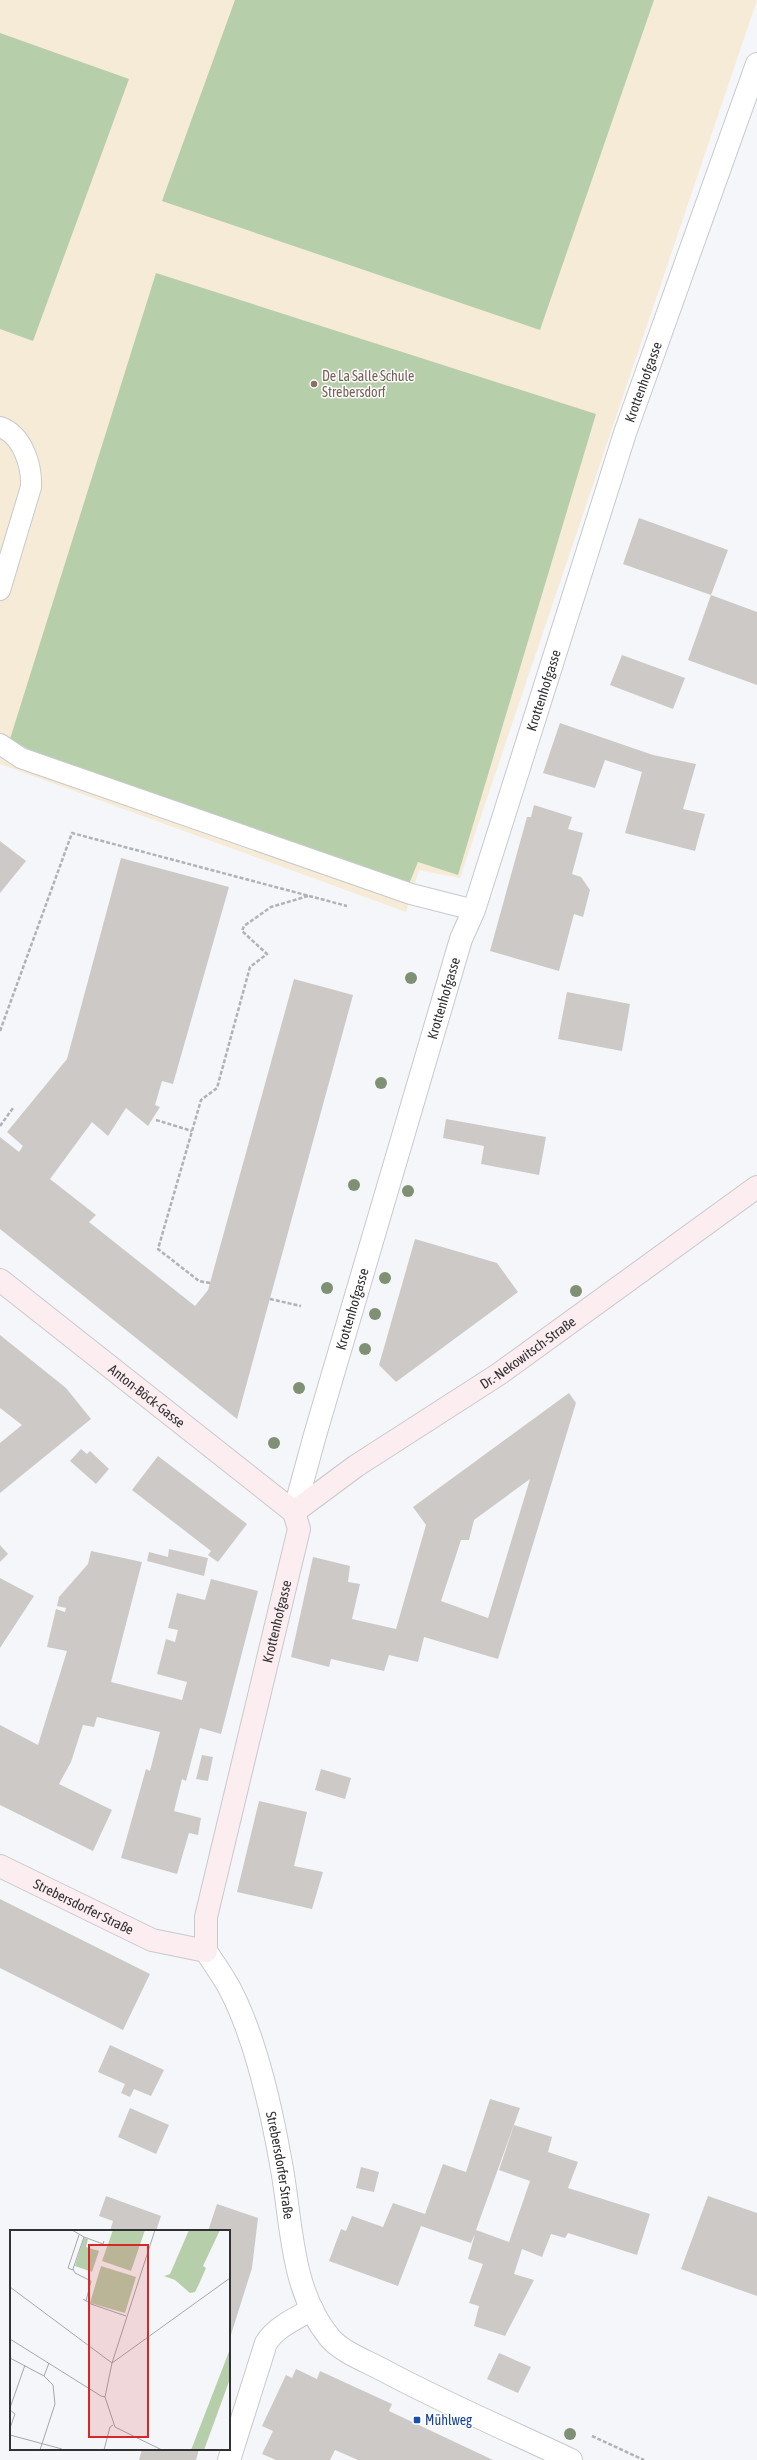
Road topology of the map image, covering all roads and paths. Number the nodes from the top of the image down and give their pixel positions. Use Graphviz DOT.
graph roads {
  1 [pos="757,64"];
  2 [pos="0,427"];
  3 [pos="0,590"];
  4 [pos="0,744"];
  5 [pos="310,896"];
  6 [pos="348,906"];
  7 [pos="474,910"];
  8 [pos="0,1030"];
  9 [pos="13,1108"];
  10 [pos="156,1120"];
  11 [pos="0,1126"];
  12 [pos="192,1130"];
  13 [pos="757,1187"];
  14 [pos="0,1280"];
  15 [pos="210,1283"];
  16 [pos="270,1299"];
  17 [pos="301,1306"];
  18 [pos="294,1512"];
  19 [pos="0,1866"];
  20 [pos="206,1951"];
  21 [pos="312,2309"];
  22 [pos="229,2460"];
  23 [pos="571,2460"];
  1 -- 7 [label="street, Krottenhofgasse"];
  2 -- 3 [label="lane"];
  4 -- 7 [label="lane"];
  5 -- 6 [label="path"];
  5 -- 8 [label="path"];
  5 -- 12 [label="path"];
  7 -- 18 [label="street, Krottenhofgasse"];
  9 -- 11 [label="path"];
  10 -- 12 [label="path"];
  12 -- 15 [label="path"];
  13 -- 18 [label="main road, Dr.-Nekowitsch-Straße"];
  14 -- 18 [label="main road, Anton-Böck-Gasse"];
  16 -- 17 [label="path"];
  18 -- 20 [label="main road, Krottenhofgasse"];
  19 -- 20 [label="main road, Strebersdorfer Straße"];
  20 -- 21 [label="street, Strebersdorfer Straße"];
  21 -- 22 [label="street"];
  21 -- 23 [label="street, Strebersdorfer Straße"];
}
